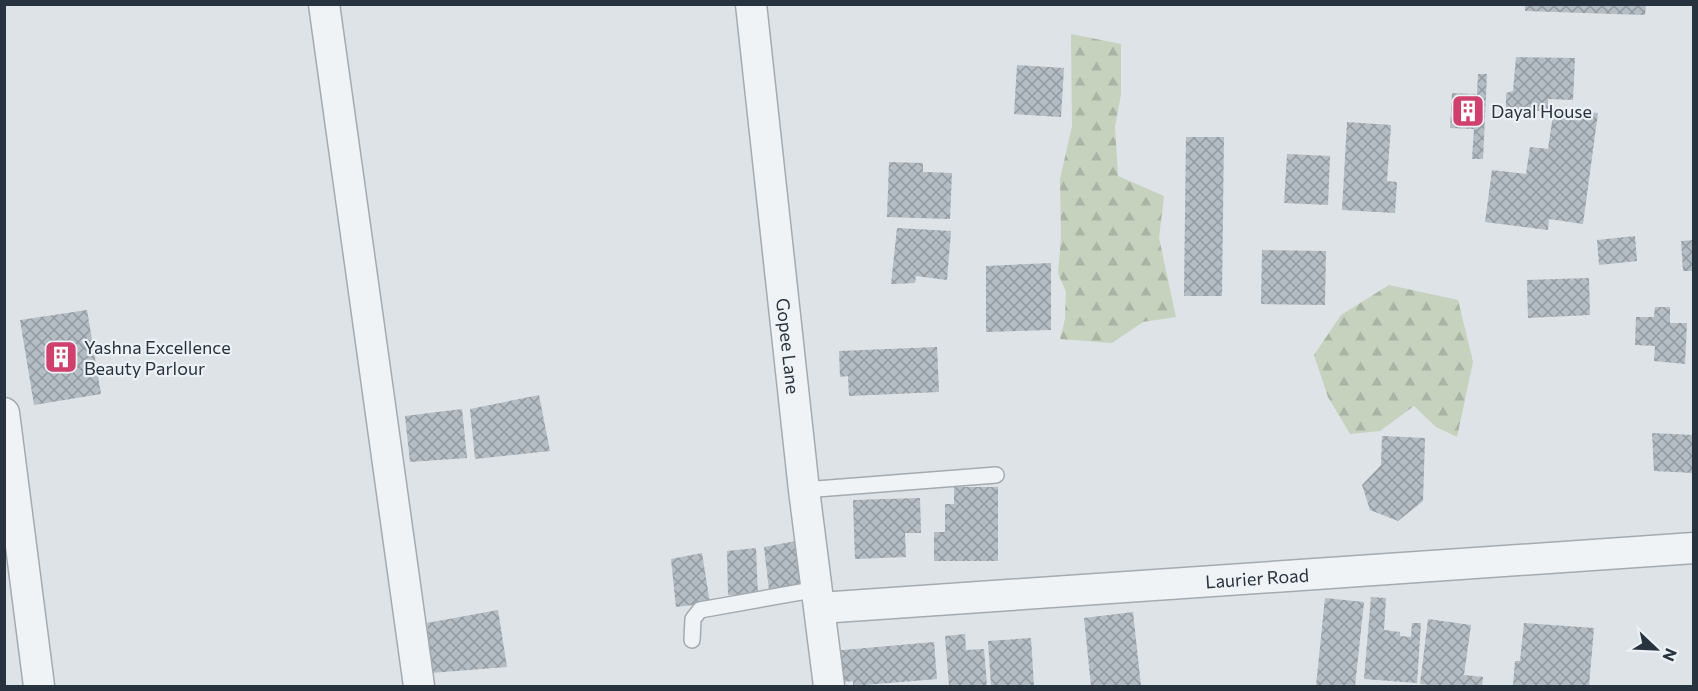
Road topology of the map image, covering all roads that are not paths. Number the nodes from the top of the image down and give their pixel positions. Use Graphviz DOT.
graph roads {
  1 [pos="324,4"];
  2 [pos="751,4"];
  3 [pos="4,413"];
  4 [pos="996,475"];
  5 [pos="804,490"];
  6 [pos="1694,548"];
  7 [pos="819,599"];
  8 [pos="692,640"];
  9 [pos="39,687"];
  10 [pos="419,687"];
  11 [pos="830,687"];
  1 -- 10 [label="street"];
  2 -- 5 [label="street, Gopee Lane"];
  3 -- 9 [label="street"];
  4 -- 5 [label="lane"];
  5 -- 7 [label="street, Gopee Lane"];
  6 -- 7 [label="street, Laurier Road"];
  7 -- 8 [label="lane"];
  7 -- 11 [label="street, Gopee Lane"];
}
